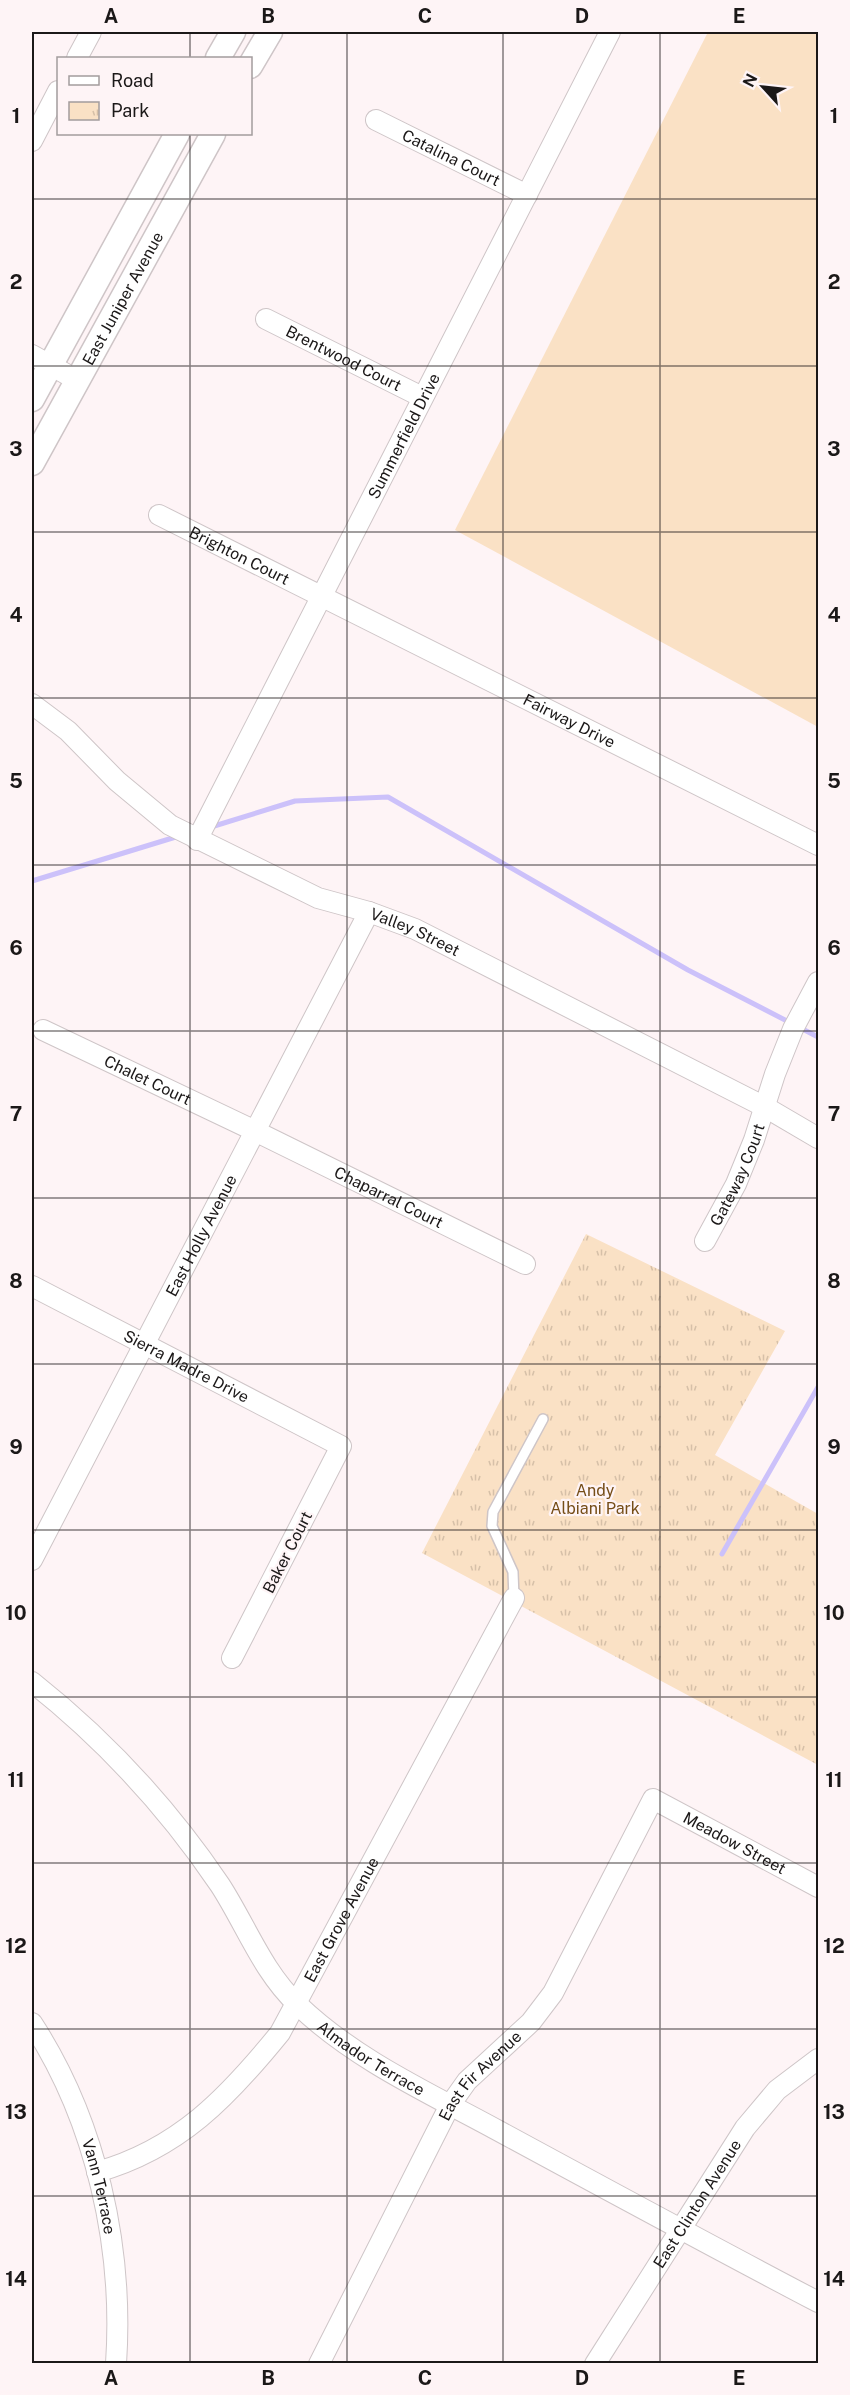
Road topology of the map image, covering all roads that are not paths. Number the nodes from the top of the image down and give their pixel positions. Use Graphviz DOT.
graph roads {
  1 [pos="91,32"];
  2 [pos="233,32"];
  3 [pos="270,32"];
  4 [pos="610,32"];
  5 [pos="77,57"];
  6 [pos="219,57"];
  7 [pos="252,63"];
  8 [pos="57,93"];
  9 [pos="376,120"];
  10 [pos="34,129"];
  11 [pos="176,135"];
  12 [pos="212,135"];
  13 [pos="527,195"];
  14 [pos="267,319"];
  15 [pos="40,360"];
  16 [pos="77,380"];
  17 [pos="33,391"];
  18 [pos="422,397"];
  19 [pos="64,404"];
  20 [pos="32,463"];
  21 [pos="159,515"];
  22 [pos="321,595"];
  23 [pos="32,704"];
  24 [pos="197,840"];
  25 [pos="819,845"];
  26 [pos="369,912"];
  27 [pos="819,982"];
  28 [pos="43,1030"];
  29 [pos="765,1107"];
  30 [pos="253,1130"];
  31 [pos="819,1138"];
  32 [pos="705,1241"];
  33 [pos="525,1264"];
  34 [pos="32,1286"];
  35 [pos="145,1344"];
  36 [pos="543,1419"];
  37 [pos="341,1446"];
  38 [pos="32,1560"];
  39 [pos="514,1598"];
  40 [pos="232,1658"];
  41 [pos="32,1683"];
  42 [pos="653,1799"];
  43 [pos="819,1887"];
  44 [pos="296,2004"];
  45 [pos="32,2023"];
  46 [pos="819,2059"];
  47 [pos="450,2105"];
  48 [pos="97,2172"];
  49 [pos="681,2230"];
  50 [pos="819,2302"];
  51 [pos="116,2364"];
  52 [pos="319,2364"];
  53 [pos="596,2364"];
  1 -- 5 [label="street"];
  2 -- 6 [label="street"];
  3 -- 7 [label="street"];
  4 -- 13 [label="street, Summerfield Drive"];
  8 -- 10 [label="street"];
  9 -- 13 [label="street, Catalina Court"];
  11 -- 15 [label="street, East Juniper Avenue"];
  12 -- 16 [label="street, East Juniper Avenue"];
  13 -- 18 [label="street, Summerfield Drive"];
  14 -- 18 [label="street, Brentwood Court"];
  15 -- 16 [label="street"];
  15 -- 17 [label="street, East Juniper Avenue"];
  16 -- 19 [label="street, East Juniper Avenue"];
  17 -- 19 [label="street"];
  18 -- 22 [label="street, Summerfield Drive"];
  19 -- 20 [label="street, East Juniper Avenue"];
  21 -- 22 [label="street, Brighton Court"];
  22 -- 24 [label="street, Summerfield Drive"];
  22 -- 25 [label="street, Fairway Drive"];
  23 -- 24 [label="street, Valley Street"];
  24 -- 26 [label="street, Valley Street"];
  26 -- 29 [label="street, Valley Street"];
  26 -- 30 [label="street, East Holly Avenue"];
  27 -- 29 [label="street, Gateway Court"];
  28 -- 30 [label="street, Chalet Court"];
  29 -- 31 [label="street, Valley Street"];
  29 -- 32 [label="street, Gateway Court"];
  30 -- 33 [label="street, Chaparral Court"];
  30 -- 35 [label="street, East Holly Avenue"];
  34 -- 35 [label="street, Sierra Madre Drive"];
  35 -- 37 [label="street, Sierra Madre Drive"];
  35 -- 38 [label="street, East Holly Avenue"];
  36 -- 39 [label="lane"];
  37 -- 40 [label="street, Baker Court"];
  39 -- 44 [label="street, East Grove Avenue"];
  41 -- 44 [label="street, Almador Terrace"];
  42 -- 43 [label="street, Meadow Street"];
  42 -- 47 [label="street, East Fir Avenue"];
  44 -- 47 [label="street, Almador Terrace"];
  44 -- 48 [label="street, East Grove Avenue"];
  45 -- 48 [label="street, Vann Terrace"];
  46 -- 49 [label="street, East Clinton Avenue"];
  47 -- 49 [label="street, Almador Terrace"];
  47 -- 52 [label="street, East Fir Avenue"];
  48 -- 51 [label="street, Vann Terrace"];
  49 -- 50 [label="street, Almador Terrace"];
  49 -- 53 [label="street, East Clinton Avenue"];
}
